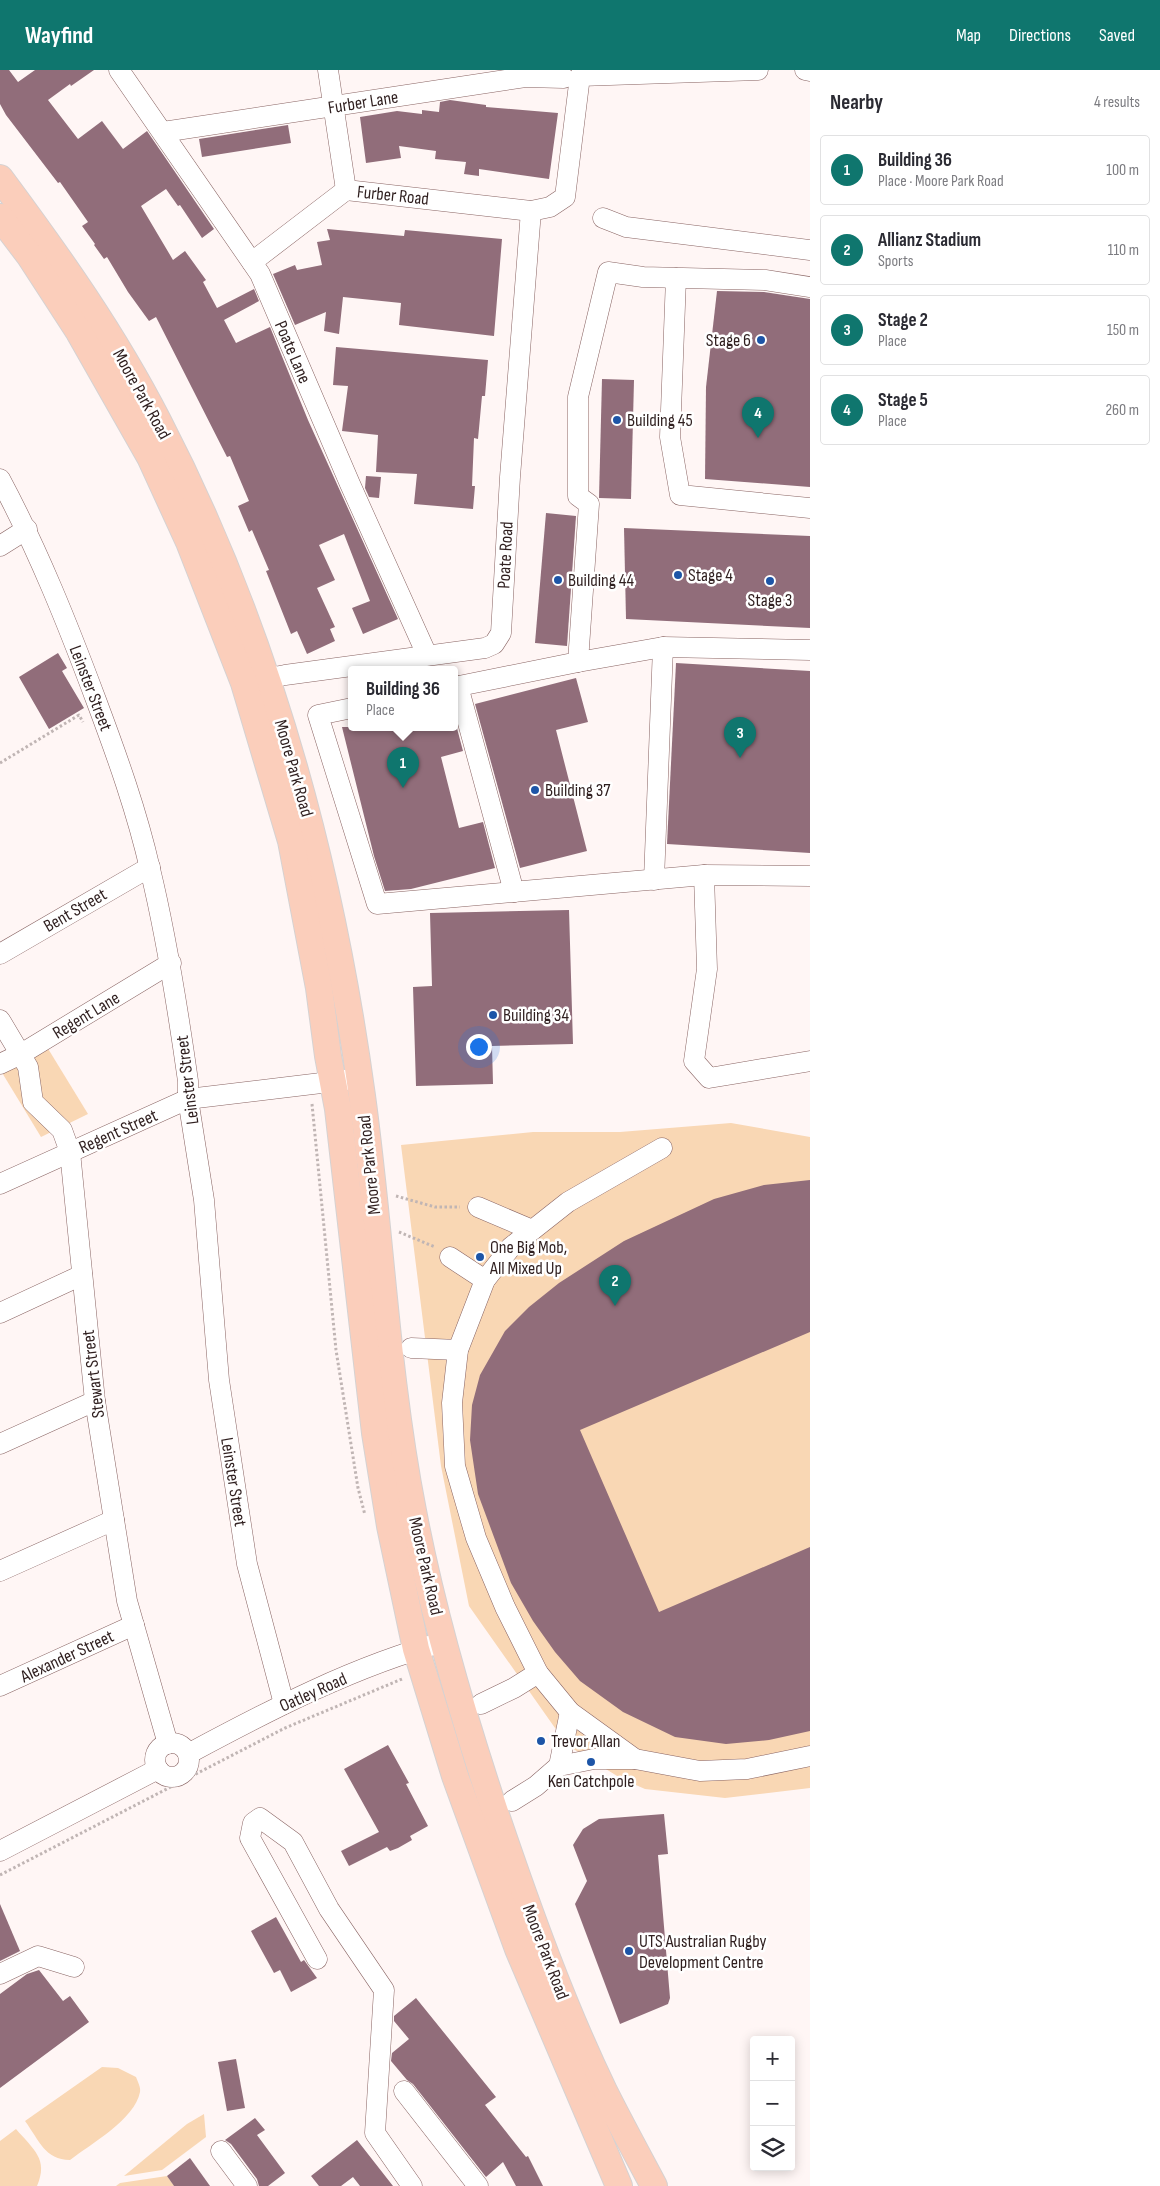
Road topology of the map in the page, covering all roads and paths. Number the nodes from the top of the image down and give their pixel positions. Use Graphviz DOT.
graph roads {
  1 [pos="119,70"];
  2 [pos="328,70"];
  3 [pos="758,70"];
  4 [pos="805,70"];
  5 [pos="810,70"];
  6 [pos="572,77"];
  7 [pos="332,107"];
  8 [pos="163,132"];
  9 [pos="0,178"];
  10 [pos="346,190"];
  11 [pos="531,210"];
  12 [pos="0,217"];
  13 [pos="603,218"];
  14 [pos="810,250"];
  15 [pos="252,262"];
  16 [pos="676,278"];
  17 [pos="810,287"];
  18 [pos="0,479"];
  19 [pos="810,508"];
  20 [pos="27,529"];
  21 [pos="0,546"];
  22 [pos="663,647"];
  23 [pos="810,650"];
  24 [pos="427,655"];
  25 [pos="578,662"];
  26 [pos="348,666"];
  27 [pos="351,666"];
  28 [pos="255,680"];
  29 [pos="458,687"];
  30 [pos="458,694"];
  31 [pos="348,709"];
  32 [pos="83,723"];
  33 [pos="0,763"];
  34 [pos="150,867"];
  35 [pos="704,875"];
  36 [pos="810,876"];
  37 [pos="654,880"];
  38 [pos="514,892"];
  39 [pos="0,954"];
  40 [pos="171,963"];
  41 [pos="0,1020"];
  42 [pos="21,1054"];
  43 [pos="810,1061"];
  44 [pos="0,1064"];
  45 [pos="360,1079"];
  46 [pos="333,1082"];
  47 [pos="188,1099"];
  48 [pos="662,1148"];
  49 [pos="70,1152"];
  50 [pos="0,1184"];
  51 [pos="396,1196"];
  52 [pos="478,1207"];
  53 [pos="532,1230"];
  54 [pos="399,1232"];
  55 [pos="433,1245"];
  56 [pos="450,1257"];
  57 [pos="82,1275"];
  58 [pos="485,1280"];
  59 [pos="0,1312"];
  60 [pos="410,1348"];
  61 [pos="458,1350"];
  62 [pos="95,1401"];
  63 [pos="0,1444"];
  64 [pos="114,1520"];
  65 [pos="0,1571"];
  66 [pos="134,1625"];
  67 [pos="444,1642"];
  68 [pos="416,1649"];
  69 [pos="538,1673"];
  70 [pos="402,1679"];
  71 [pos="0,1686"];
  72 [pos="284,1704"];
  73 [pos="481,1704"];
  74 [pos="570,1712"];
  75 [pos="168,1744"];
  76 [pos="188,1754"];
  77 [pos="810,1756"];
  78 [pos="635,1759"];
  79 [pos="559,1766"];
  80 [pos="158,1769"];
  81 [pos="512,1801"];
  82 [pos="0,1851"];
  83 [pos="0,1875"];
  84 [pos="317,1959"];
  85 [pos="74,1967"];
  86 [pos="0,1974"];
  87 [pos="562,2024"];
  88 [pos="404,2092"];
  89 [pos="221,2151"];
  90 [pos="617,2179"];
  91 [pos="246,2186"];
  92 [pos="412,2186"];
  93 [pos="478,2186"];
  94 [pos="654,2186"];
  1 -- 8 [label="street, Poate Lane"];
  2 -- 7 [label="street, Furber Road"];
  3 -- 6 [label="street, Furber Lane"];
  4 -- 5 [label="street"];
  6 -- 7 [label="street, Furber Lane"];
  6 -- 11 [label="street"];
  7 -- 8 [label="street, Furber Lane"];
  7 -- 10 [label="street, Furber Road"];
  8 -- 15 [label="street, Poate Lane"];
  9 -- 28 [label="main road, Moore Park Road"];
  10 -- 11 [label="street, Furber Road"];
  10 -- 15 [label="street"];
  11 -- 24 [label="street, Poate Road"];
  12 -- 28 [label="main road, Moore Park Road"];
  13 -- 14 [label="street"];
  15 -- 24 [label="street, Poate Lane"];
  16 -- 17 [label="street"];
  16 -- 19 [label="street"];
  16 -- 25 [label="street"];
  18 -- 20 [label="street, Leinster Street"];
  20 -- 21 [label="street"];
  20 -- 34 [label="street, Leinster Street"];
  22 -- 23 [label="street"];
  22 -- 25 [label="street"];
  22 -- 37 [label="street"];
  24 -- 27 [label="street, Poate Road"];
  25 -- 29 [label="street"];
  26 -- 28 [label="street, Poate Road"];
  28 -- 45 [label="main road, Moore Park Road"];
  28 -- 46 [label="main road, Moore Park Road"];
  30 -- 38 [label="street"];
  31 -- 38 [label="street"];
  32 -- 33 [label="path"];
  34 -- 39 [label="street, Bent Street"];
  34 -- 40 [label="street, Leinster Street"];
  35 -- 36 [label="street"];
  35 -- 37 [label="street"];
  35 -- 43 [label="street"];
  37 -- 38 [label="street"];
  40 -- 42 [label="street, Regent Lane"];
  40 -- 47 [label="street, Leinster Street"];
  41 -- 42 [label="street, Stewart Street"];
  42 -- 44 [label="street, Regent Lane"];
  42 -- 49 [label="street, Stewart Street"];
  45 -- 46 [label="street, Regent Street"];
  45 -- 67 [label="main road, Moore Park Road"];
  46 -- 47 [label="street, Regent Street"];
  46 -- 68 [label="main road, Moore Park Road"];
  47 -- 49 [label="street, Regent Street"];
  47 -- 72 [label="street, Leinster Street"];
  48 -- 53 [label="street"];
  49 -- 50 [label="street, Regent Street"];
  49 -- 57 [label="street, Stewart Street"];
  51 -- 52 [label="path"];
  52 -- 53 [label="street"];
  53 -- 58 [label="street"];
  54 -- 55 [label="path"];
  56 -- 58 [label="street"];
  57 -- 59 [label="street"];
  57 -- 62 [label="street, Stewart Street"];
  58 -- 61 [label="street"];
  60 -- 61 [label="street"];
  61 -- 69 [label="street"];
  62 -- 63 [label="street"];
  62 -- 64 [label="street, Stewart Street"];
  64 -- 65 [label="street"];
  64 -- 66 [label="street, Stewart Street"];
  66 -- 71 [label="street, Alexander Street"];
  66 -- 75 [label="street, Stewart Street"];
  67 -- 68 [label="street, Oatley Road"];
  67 -- 87 [label="main road, Moore Park Road"];
  68 -- 72 [label="street, Oatley Road"];
  68 -- 87 [label="main road, Moore Park Road"];
  69 -- 73 [label="street"];
  69 -- 74 [label="street"];
  70 -- 83 [label="path"];
  72 -- 76 [label="street, Oatley Road"];
  74 -- 78 [label="street"];
  74 -- 79 [label="street"];
  75 -- 76 [label="street"];
  75 -- 80 [label="street"];
  76 -- 80 [label="street"];
  77 -- 78 [label="street"];
  78 -- 79 [label="street"];
  79 -- 81 [label="street"];
  80 -- 82 [label="street"];
  84 -- 92 [label="street"];
  85 -- 86 [label="street"];
  87 -- 90 [label="main road, Moore Park Road"];
  87 -- 94 [label="main road, Moore Park Road"];
  88 -- 93 [label="street"];
  89 -- 91 [label="street"];
}
